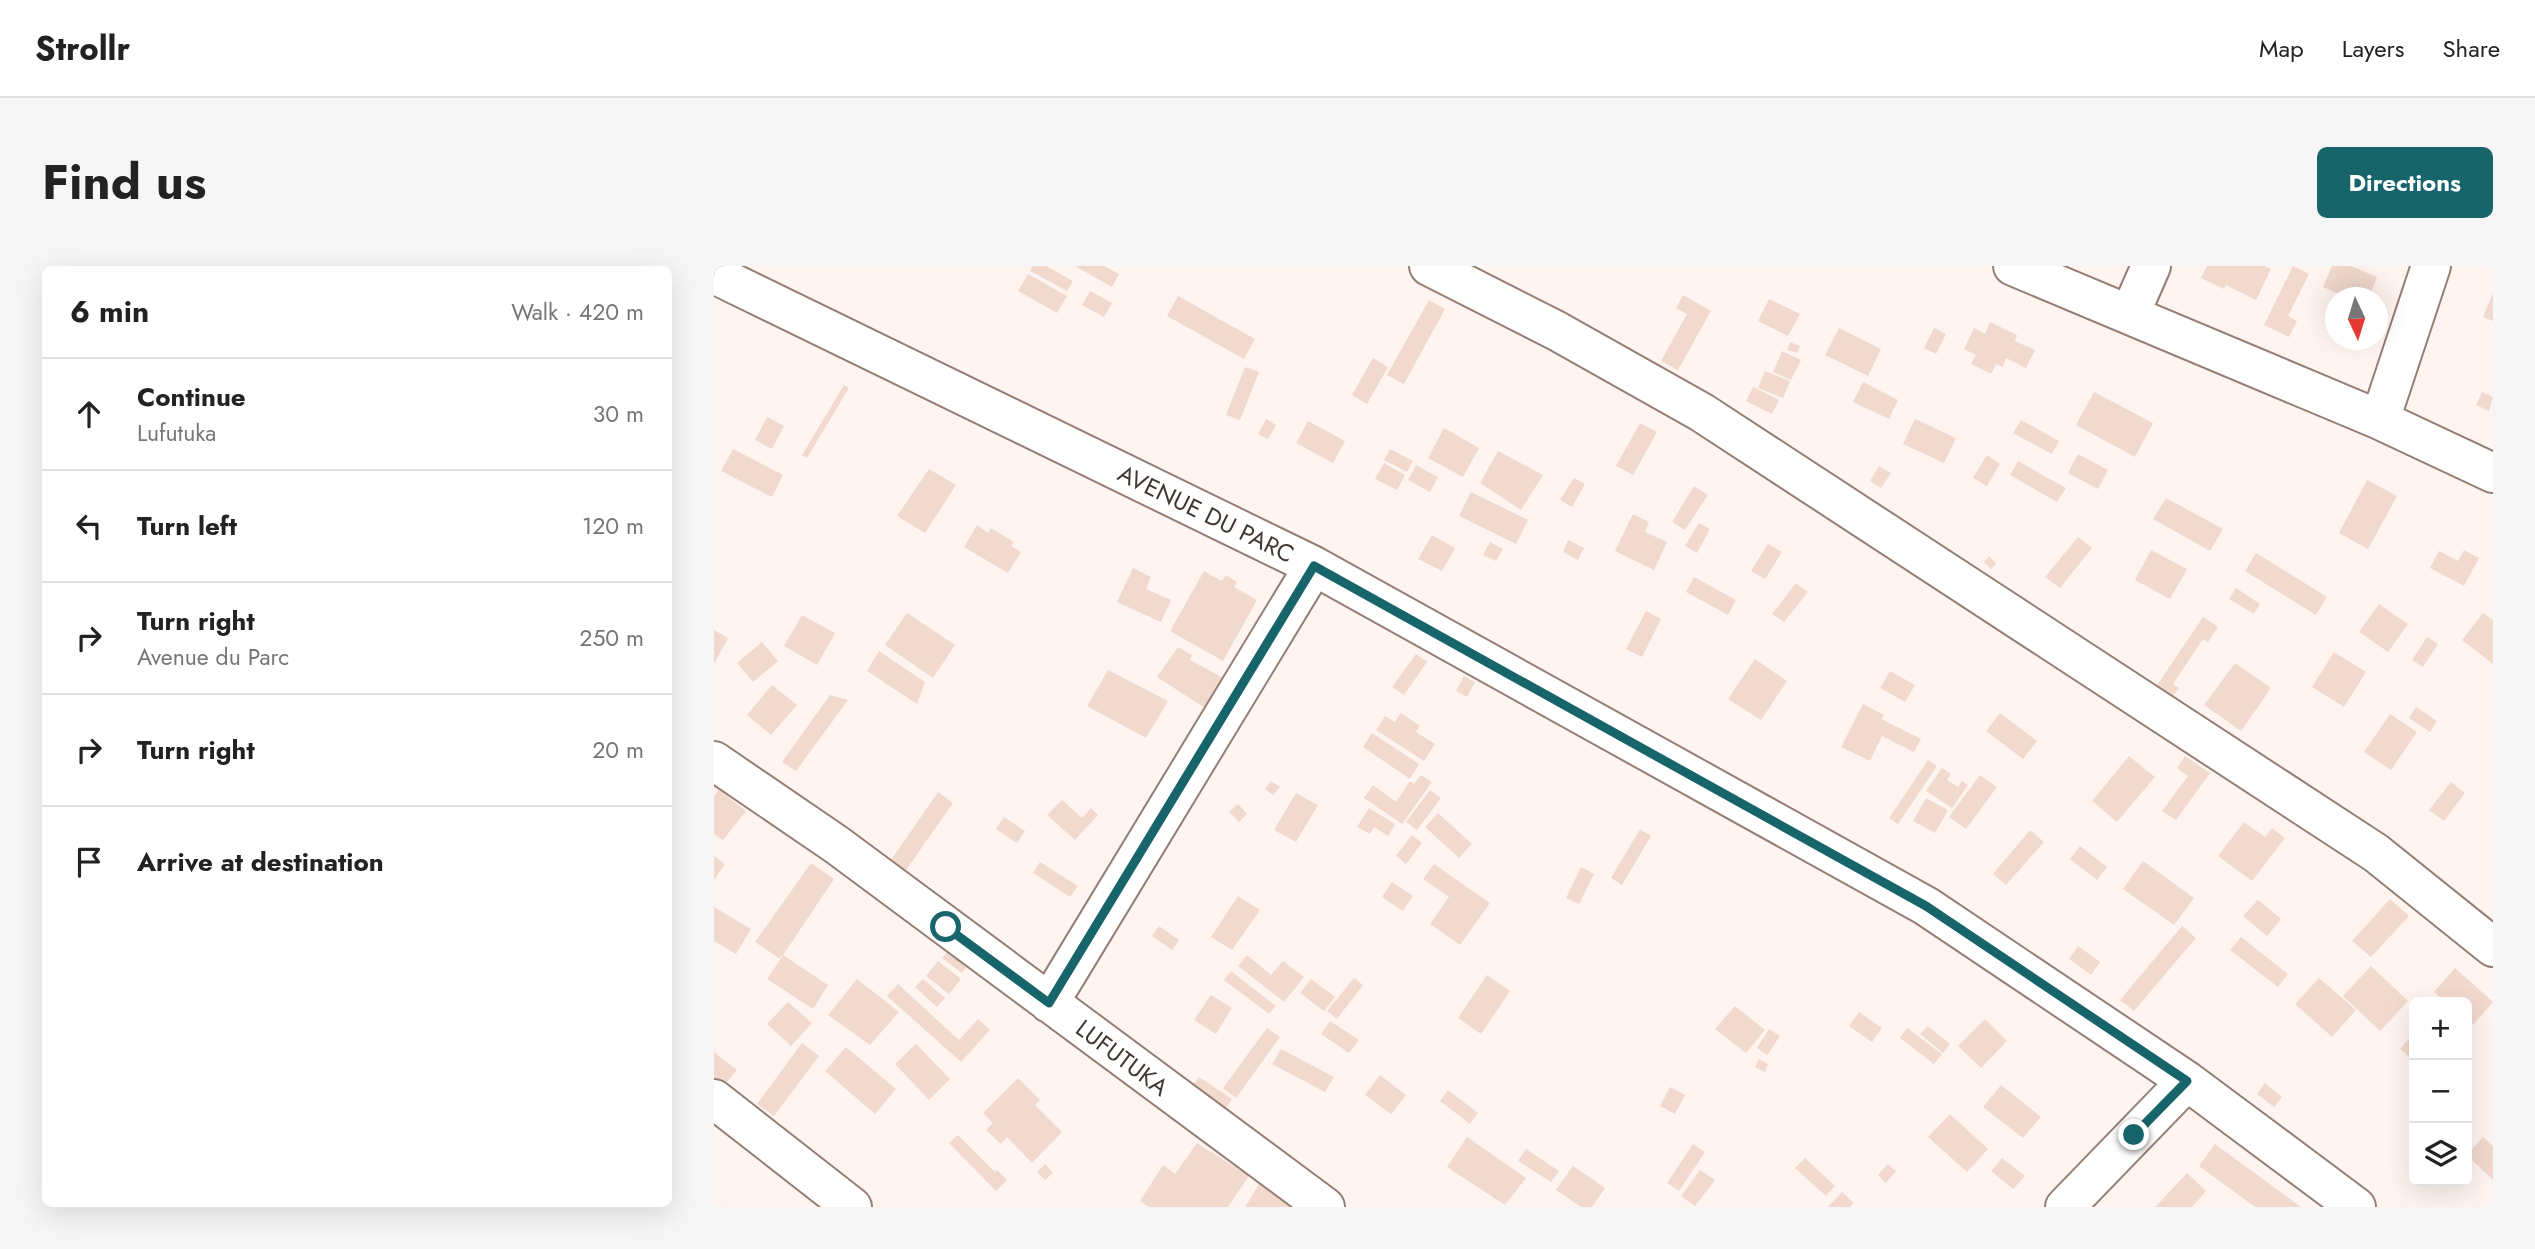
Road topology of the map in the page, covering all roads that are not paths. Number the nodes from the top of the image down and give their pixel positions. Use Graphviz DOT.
graph roads {
  1 [pos="1429,266"];
  2 [pos="2012,266"];
  3 [pos="2151,266"];
  4 [pos="2431,266"];
  5 [pos="714,274"];
  6 [pos="2130,314"];
  7 [pos="2380,420"];
  8 [pos="2493,473"];
  9 [pos="1314,566"];
  10 [pos="714,761"];
  11 [pos="2493,947"];
  12 [pos="1049,1003"];
  13 [pos="2187,1081"];
  14 [pos="714,1099"];
  15 [pos="852,1207"];
  16 [pos="1325,1207"];
  17 [pos="2064,1207"];
  18 [pos="2356,1207"];
  1 -- 11 [label="street"];
  2 -- 6 [label="street"];
  3 -- 6 [label="street"];
  4 -- 7 [label="street"];
  5 -- 9 [label="street, AVENUE DU PARC"];
  6 -- 7 [label="street"];
  7 -- 8 [label="street"];
  9 -- 12 [label="street"];
  9 -- 13 [label="street, AVENUE DU PARC"];
  10 -- 12 [label="street, LUFUTUKA"];
  12 -- 16 [label="street, LUFUTUKA"];
  13 -- 17 [label="street"];
  13 -- 18 [label="street, AVENUE DU PARC"];
  14 -- 15 [label="street"];
}
